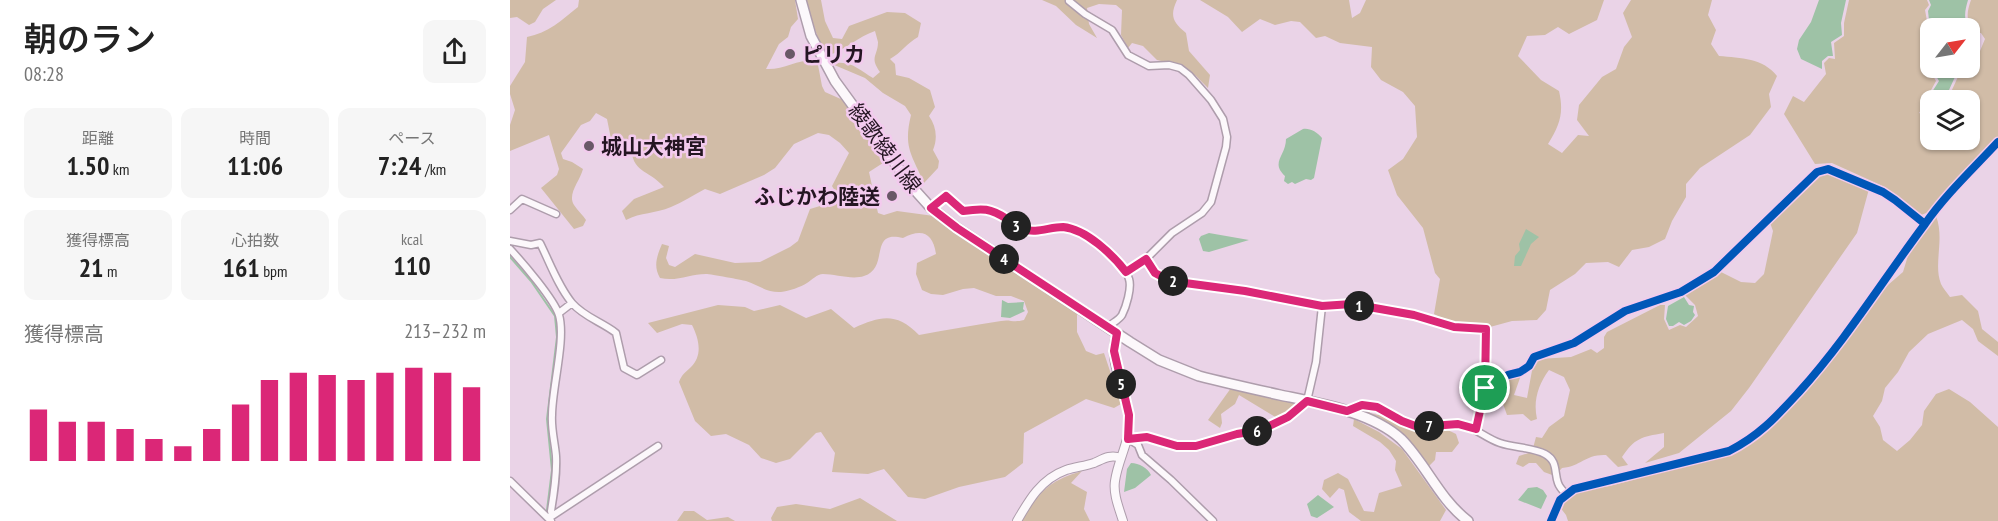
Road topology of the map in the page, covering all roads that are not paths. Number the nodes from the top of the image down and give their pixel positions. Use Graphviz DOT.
graph roads {
  1 [pos="801,0"];
  2 [pos="1069,1"];
  3 [pos="1998,142"];
  4 [pos="931,208"];
  5 [pos="510,210"];
  6 [pos="556,214"];
  7 [pos="1925,224"];
  8 [pos="510,241"];
  9 [pos="510,249"];
  10 [pos="1146,259"];
  11 [pos="1126,272"];
  12 [pos="572,303"];
  13 [pos="1322,306"];
  14 [pos="559,313"];
  15 [pos="1108,327"];
  16 [pos="1117,333"];
  17 [pos="661,360"];
  18 [pos="1485,388"];
  19 [pos="1307,401"];
  20 [pos="1347,411"];
  21 [pos="1476,429"];
  22 [pos="1128,439"];
  23 [pos="658,446"];
  24 [pos="1121,458"];
  25 [pos="510,482"];
  26 [pos="1566,494"];
  27 [pos="551,518"];
  28 [pos="1466,520"];
  29 [pos="1017,521"];
  30 [pos="1123,521"];
  31 [pos="1213,521"];
  32 [pos="1551,521"];
  1 -- 4 [label="main road, 綾歌綾川線"];
  2 -- 10 [label="street"];
  3 -- 7 [label="street"];
  4 -- 11 [label="street"];
  4 -- 15 [label="main road, 綾歌綾川線"];
  5 -- 6 [label="street"];
  7 -- 18 [label="street"];
  7 -- 26 [label="street"];
  8 -- 12 [label="street"];
  9 -- 14 [label="street"];
  10 -- 11 [label="street"];
  10 -- 13 [label="street"];
  11 -- 15 [label="street"];
  12 -- 14 [label="street"];
  12 -- 17 [label="street"];
  13 -- 18 [label="street"];
  13 -- 19 [label="street"];
  14 -- 27 [label="street"];
  15 -- 16 [label="main road, 綾歌綾川線"];
  16 -- 19 [label="main road, 綾歌綾川線"];
  16 -- 22 [label="street"];
  18 -- 21 [label="street"];
  19 -- 20 [label="main road, 綾歌綾川線"];
  19 -- 22 [label="street"];
  20 -- 21 [label="street"];
  20 -- 28 [label="main road, 綾歌綾川線"];
  21 -- 26 [label="street"];
  22 -- 24 [label="street"];
  22 -- 31 [label="street"];
  23 -- 27 [label="street"];
  24 -- 29 [label="street"];
  24 -- 30 [label="street"];
  25 -- 27 [label="street"];
  26 -- 32 [label="street"];
}
